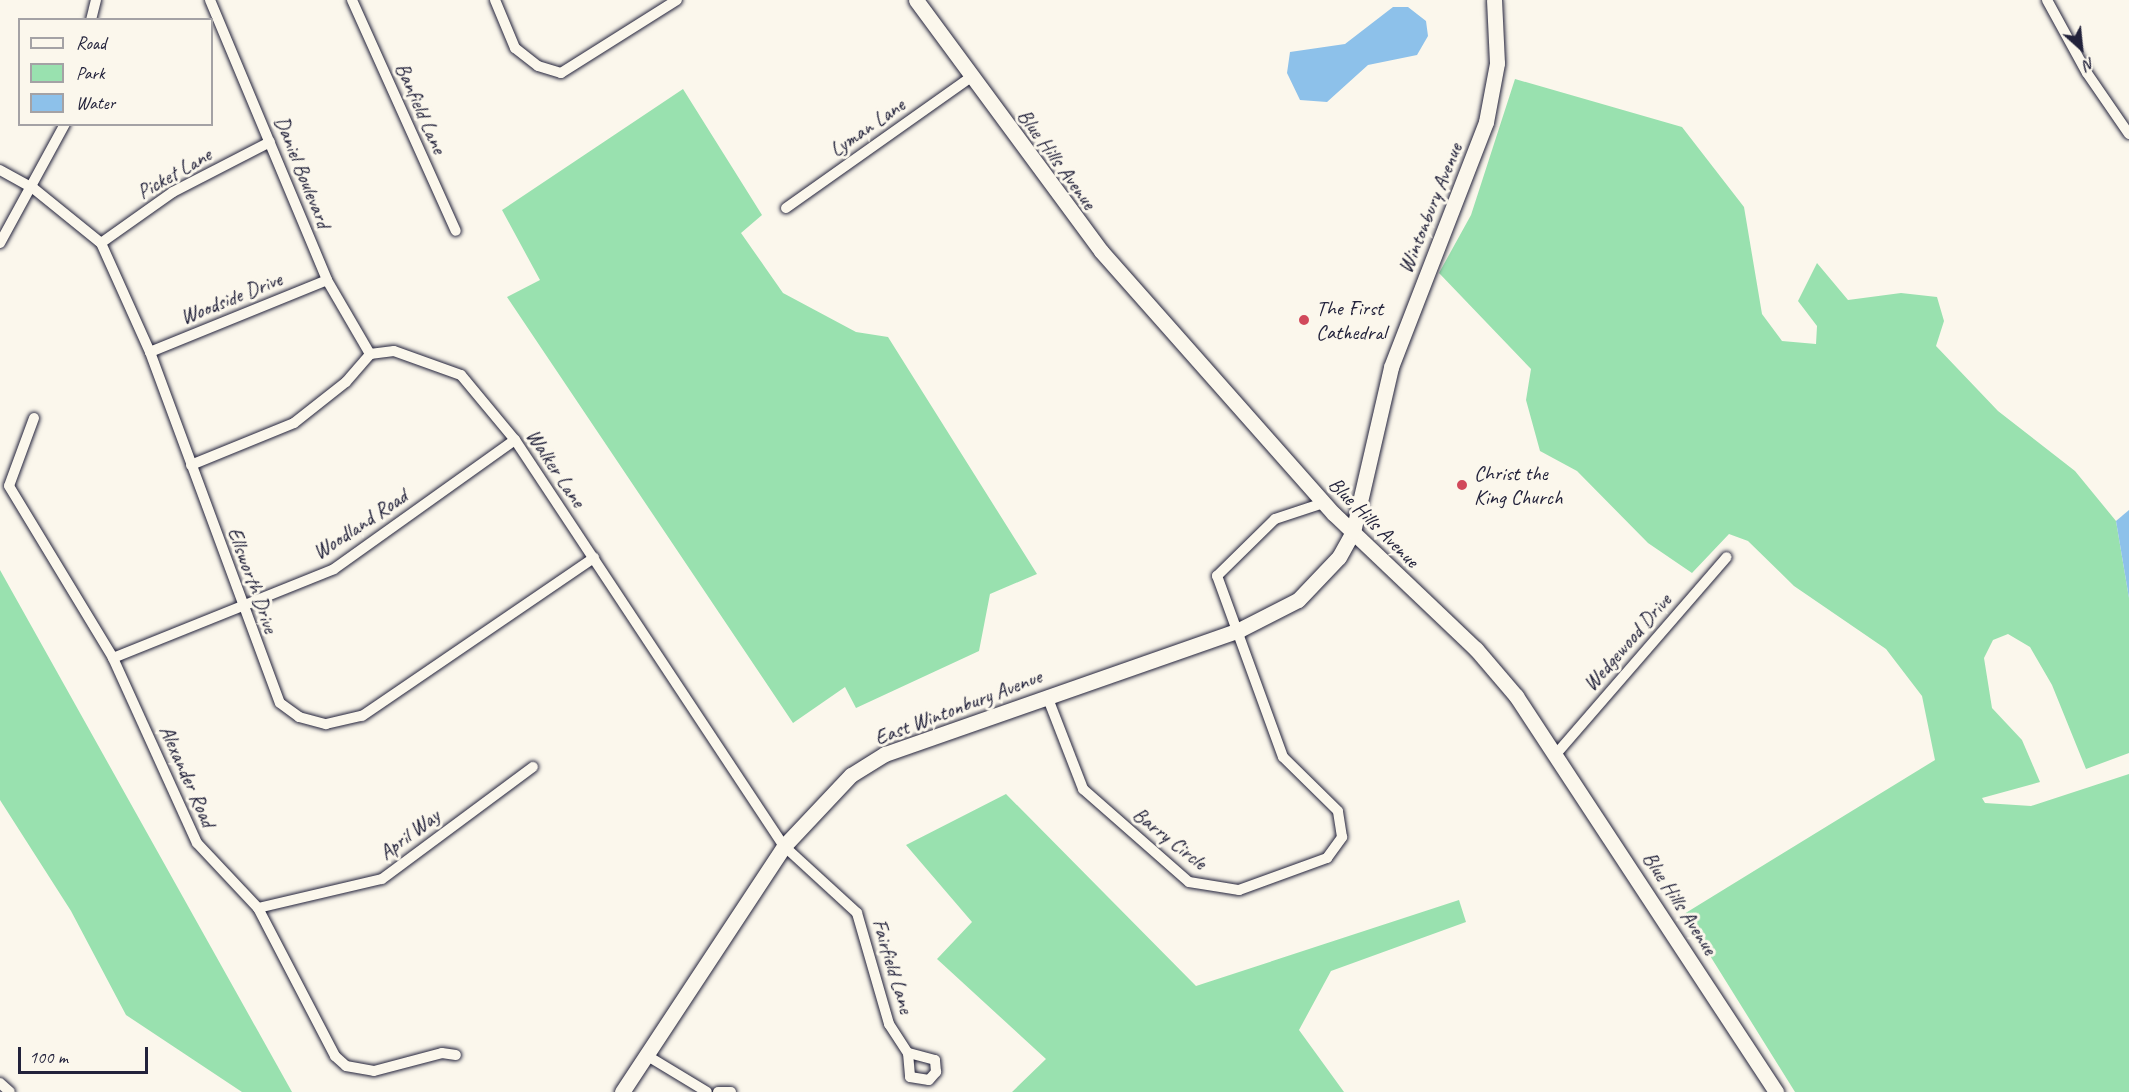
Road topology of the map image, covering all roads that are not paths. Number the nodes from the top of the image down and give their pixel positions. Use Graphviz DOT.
graph roads {
  1 [pos="96,0"];
  2 [pos="210,0"];
  3 [pos="352,0"];
  4 [pos="495,0"];
  5 [pos="678,0"];
  6 [pos="916,0"];
  7 [pos="1494,0"];
  8 [pos="2047,0"];
  9 [pos="92,18"];
  10 [pos="970,77"];
  11 [pos="63,126"];
  12 [pos="2129,134"];
  13 [pos="270,142"];
  14 [pos="0,170"];
  15 [pos="33,188"];
  16 [pos="786,208"];
  17 [pos="456,231"];
  18 [pos="0,243"];
  19 [pos="101,243"];
  20 [pos="327,280"];
  21 [pos="150,352"];
  22 [pos="370,354"];
  23 [pos="34,418"];
  24 [pos="515,440"];
  25 [pos="190,465"];
  26 [pos="1323,503"];
  27 [pos="1353,532"];
  28 [pos="1727,557"];
  29 [pos="594,558"];
  30 [pos="240,608"];
  31 [pos="1239,630"];
  32 [pos="113,658"];
  33 [pos="1047,696"];
  34 [pos="1557,753"];
  35 [pos="533,767"];
  36 [pos="784,846"];
  37 [pos="258,908"];
  38 [pos="908,1053"];
  39 [pos="456,1055"];
  40 [pos="646,1055"];
  41 [pos="0,1083"];
  42 [pos="10,1092"];
  43 [pos="622,1092"];
  44 [pos="707,1092"];
  45 [pos="718,1092"];
  46 [pos="731,1092"];
  47 [pos="1776,1092"];
  1 -- 9 [label="street"];
  2 -- 13 [label="street, Daniel Boulevard"];
  3 -- 17 [label="street, Banfield Lane"];
  4 -- 5 [label="street"];
  6 -- 10 [label="main road, Blue Hills Avenue"];
  7 -- 27 [label="main road, Wintonbury Avenue"];
  8 -- 12 [label="street"];
  10 -- 16 [label="street, Lyman Lane"];
  10 -- 26 [label="main road, Blue Hills Avenue"];
  11 -- 15 [label="street"];
  13 -- 19 [label="street, Picket Lane"];
  13 -- 20 [label="street, Daniel Boulevard"];
  14 -- 15 [label="street, Ellsworth Drive"];
  15 -- 18 [label="street"];
  15 -- 19 [label="street, Ellsworth Drive"];
  19 -- 21 [label="street, Ellsworth Drive"];
  20 -- 21 [label="street, Woodside Drive"];
  20 -- 22 [label="street, Daniel Boulevard"];
  21 -- 25 [label="street, Ellsworth Drive"];
  22 -- 24 [label="street, Walker Lane"];
  22 -- 25 [label="street"];
  23 -- 32 [label="street, Alexander Road"];
  24 -- 29 [label="street, Walker Lane"];
  24 -- 30 [label="street, Woodland Road"];
  25 -- 30 [label="street, Ellsworth Drive"];
  26 -- 27 [label="main road, Blue Hills Avenue"];
  26 -- 31 [label="street"];
  27 -- 31 [label="main road, East Wintonbury Avenue"];
  27 -- 34 [label="main road, Blue Hills Avenue"];
  28 -- 34 [label="street, Wedgewood Drive"];
  29 -- 30 [label="street, Ellsworth Drive"];
  29 -- 36 [label="street, Walker Lane"];
  30 -- 32 [label="street, Woodland Road"];
  31 -- 33 [label="main road, East Wintonbury Avenue"];
  31 -- 33 [label="street, Barry Circle"];
  32 -- 37 [label="street, Alexander Road"];
  33 -- 36 [label="main road, East Wintonbury Avenue"];
  34 -- 47 [label="main road, Blue Hills Avenue"];
  35 -- 37 [label="street, April Way"];
  36 -- 38 [label="street, Fairfield Lane"];
  36 -- 40 [label="main road, East Wintonbury Avenue"];
  37 -- 39 [label="street, Alexander Road"];
  40 -- 43 [label="main road, East Wintonbury Avenue"];
  40 -- 44 [label="street"];
  41 -- 42 [label="street"];
  45 -- 46 [label="street"];
}
